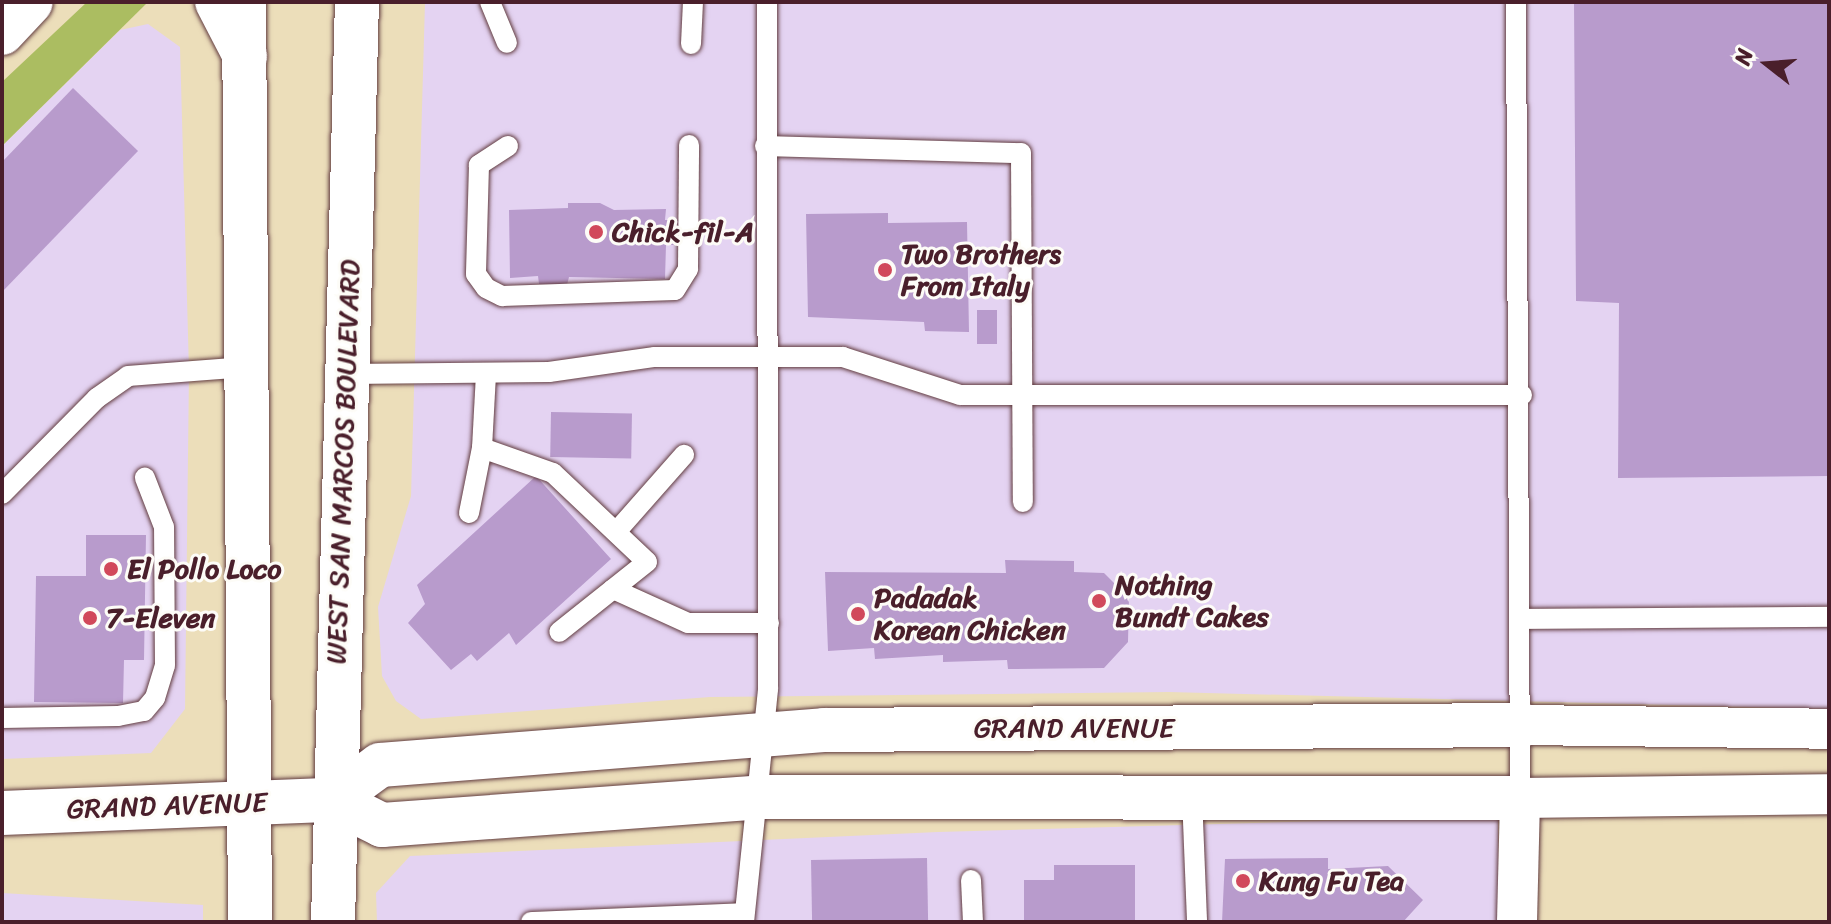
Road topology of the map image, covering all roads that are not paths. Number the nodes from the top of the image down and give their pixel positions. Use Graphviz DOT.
graph roads {
  1 [pos="217,2"];
  2 [pos="244,2"];
  3 [pos="357,2"];
  4 [pos="490,2"];
  5 [pos="693,2"];
  6 [pos="767,2"];
  7 [pos="1516,2"];
  8 [pos="507,43"];
  9 [pos="691,44"];
  10 [pos="245,56"];
  11 [pos="689,145"];
  12 [pos="508,146"];
  13 [pos="765,146"];
  14 [pos="766,357"];
  15 [pos="246,367"];
  16 [pos="486,373"];
  17 [pos="347,374"];
  18 [pos="1023,394"];
  19 [pos="1522,395"];
  20 [pos="482,448"];
  21 [pos="684,455"];
  22 [pos="145,478"];
  23 [pos="2,494"];
  24 [pos="1023,502"];
  25 [pos="469,513"];
  26 [pos="616,532"];
  27 [pos="613,589"];
  28 [pos="1829,617"];
  29 [pos="1521,619"];
  30 [pos="769,623"];
  31 [pos="559,632"];
  32 [pos="2,718"];
  33 [pos="1522,725"];
  34 [pos="1829,729"];
  35 [pos="764,734"];
  36 [pos="1829,794"];
  37 [pos="1192,796"];
  38 [pos="759,797"];
  39 [pos="1520,798"];
  40 [pos="332,800"];
  41 [pos="250,801"];
  42 [pos="2,813"];
  43 [pos="971,880"];
  44 [pos="744,918"];
  45 [pos="609,920"];
  46 [pos="250,922"];
  47 [pos="333,922"];
  48 [pos="531,922"];
  49 [pos="973,922"];
  50 [pos="1197,922"];
  51 [pos="1517,922"];
  1 -- 10 [label="main road"];
  2 -- 10 [label="main road"];
  3 -- 17 [label="main road, WEST SAN MARCOS BOULEVARD"];
  4 -- 8 [label="lane"];
  5 -- 9 [label="lane"];
  6 -- 13 [label="lane"];
  7 -- 19 [label="lane"];
  10 -- 15 [label="main road"];
  11 -- 12 [label="lane"];
  13 -- 14 [label="lane"];
  13 -- 18 [label="lane"];
  14 -- 16 [label="lane"];
  14 -- 18 [label="lane"];
  14 -- 30 [label="lane"];
  15 -- 23 [label="lane"];
  15 -- 41 [label="main road"];
  16 -- 17 [label="lane"];
  16 -- 20 [label="lane"];
  17 -- 40 [label="main road, WEST SAN MARCOS BOULEVARD"];
  18 -- 19 [label="lane"];
  18 -- 24 [label="lane"];
  19 -- 29 [label="lane"];
  20 -- 25 [label="lane"];
  20 -- 26 [label="lane"];
  21 -- 26 [label="lane"];
  22 -- 32 [label="lane"];
  26 -- 27 [label="lane"];
  27 -- 30 [label="lane"];
  27 -- 31 [label="lane"];
  28 -- 29 [label="lane"];
  29 -- 33 [label="lane"];
  30 -- 35 [label="lane"];
  33 -- 34 [label="street, GRAND AVENUE"];
  33 -- 35 [label="main road, GRAND AVENUE"];
  33 -- 39 [label="lane"];
  35 -- 38 [label="lane"];
  35 -- 40 [label="main road, GRAND AVENUE"];
  36 -- 39 [label="street, GRAND AVENUE"];
  37 -- 38 [label="main road, GRAND AVENUE"];
  37 -- 39 [label="main road, GRAND AVENUE"];
  37 -- 50 [label="lane"];
  38 -- 40 [label="main road, GRAND AVENUE"];
  38 -- 44 [label="lane"];
  39 -- 51 [label="street"];
  40 -- 41 [label="main road, GRAND AVENUE"];
  40 -- 47 [label="main road, WEST SAN MARCOS BOULEVARD"];
  41 -- 42 [label="main road, GRAND AVENUE"];
  41 -- 46 [label="main road"];
  43 -- 49 [label="lane"];
  44 -- 45 [label="lane"];
  45 -- 48 [label="lane"];
}
